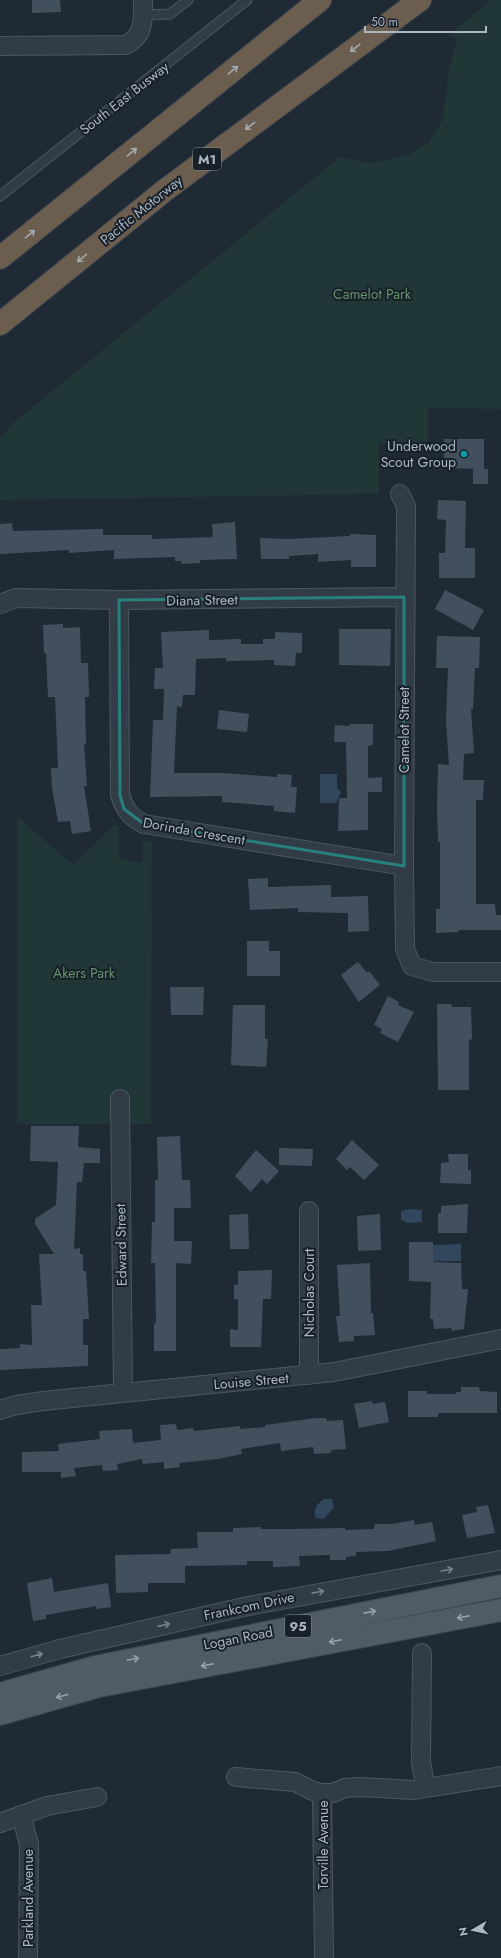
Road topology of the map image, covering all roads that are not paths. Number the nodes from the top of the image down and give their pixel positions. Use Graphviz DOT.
graph roads {
  1 [pos="188,0"];
  2 [pos="247,0"];
  3 [pos="320,0"];
  4 [pos="420,0"];
  5 [pos="143,7"];
  6 [pos="0,46"];
  7 [pos="0,196"];
  8 [pos="0,258"];
  9 [pos="0,324"];
  10 [pos="400,494"];
  11 [pos="404,598"];
  12 [pos="119,600"];
  13 [pos="0,604"];
  14 [pos="404,866"];
  15 [pos="501,972"];
  16 [pos="120,1099"];
  17 [pos="309,1211"];
  18 [pos="501,1339"];
  19 [pos="309,1375"];
  20 [pos="123,1392"];
  21 [pos="0,1410"];
  22 [pos="501,1560"];
  23 [pos="501,1586"];
  24 [pos="501,1610"];
  25 [pos="422,1653"];
  26 [pos="0,1666"];
  27 [pos="0,1694"];
  28 [pos="0,1714"];
  29 [pos="501,1776"];
  30 [pos="236,1777"];
  31 [pos="426,1788"];
  32 [pos="322,1792"];
  33 [pos="97,1798"];
  34 [pos="21,1815"];
  35 [pos="0,1823"];
  36 [pos="28,1958"];
  37 [pos="324,1958"];
  1 -- 5 [label="lane"];
  2 -- 7 [label="lane, South East Busway"];
  8 -- 3 [label="highway, one-way"];
  4 -- 9 [label="highway, Pacific Motorway / M1, one-way"];
  5 -- 6 [label="street"];
  10 -- 11 [label="street, Camelot Street"];
  11 -- 12 [label="street, Diana Street"];
  11 -- 14 [label="street, Camelot Street"];
  12 -- 13 [label="street, Diana Street"];
  12 -- 14 [label="street, Dorinda Crescent"];
  14 -- 15 [label="street, Camelot Street"];
  16 -- 20 [label="street, Edward Street"];
  17 -- 19 [label="street, Nicholas Court"];
  18 -- 19 [label="street, Louise Street"];
  19 -- 20 [label="street, Louise Street"];
  20 -- 21 [label="street, Louise Street"];
  26 -- 22 [label="street, Frankcom Drive, one-way"];
  27 -- 23 [label="main road, Logan Road / 95, one-way"];
  24 -- 28 [label="main road, Logan Road / 95, one-way"];
  25 -- 31 [label="street"];
  29 -- 31 [label="street, Torville Avenue"];
  30 -- 32 [label="street"];
  31 -- 32 [label="street, Torville Avenue"];
  32 -- 37 [label="street, Torville Avenue"];
  33 -- 34 [label="street"];
  34 -- 35 [label="street"];
  34 -- 36 [label="street, Parkland Avenue"];
}
